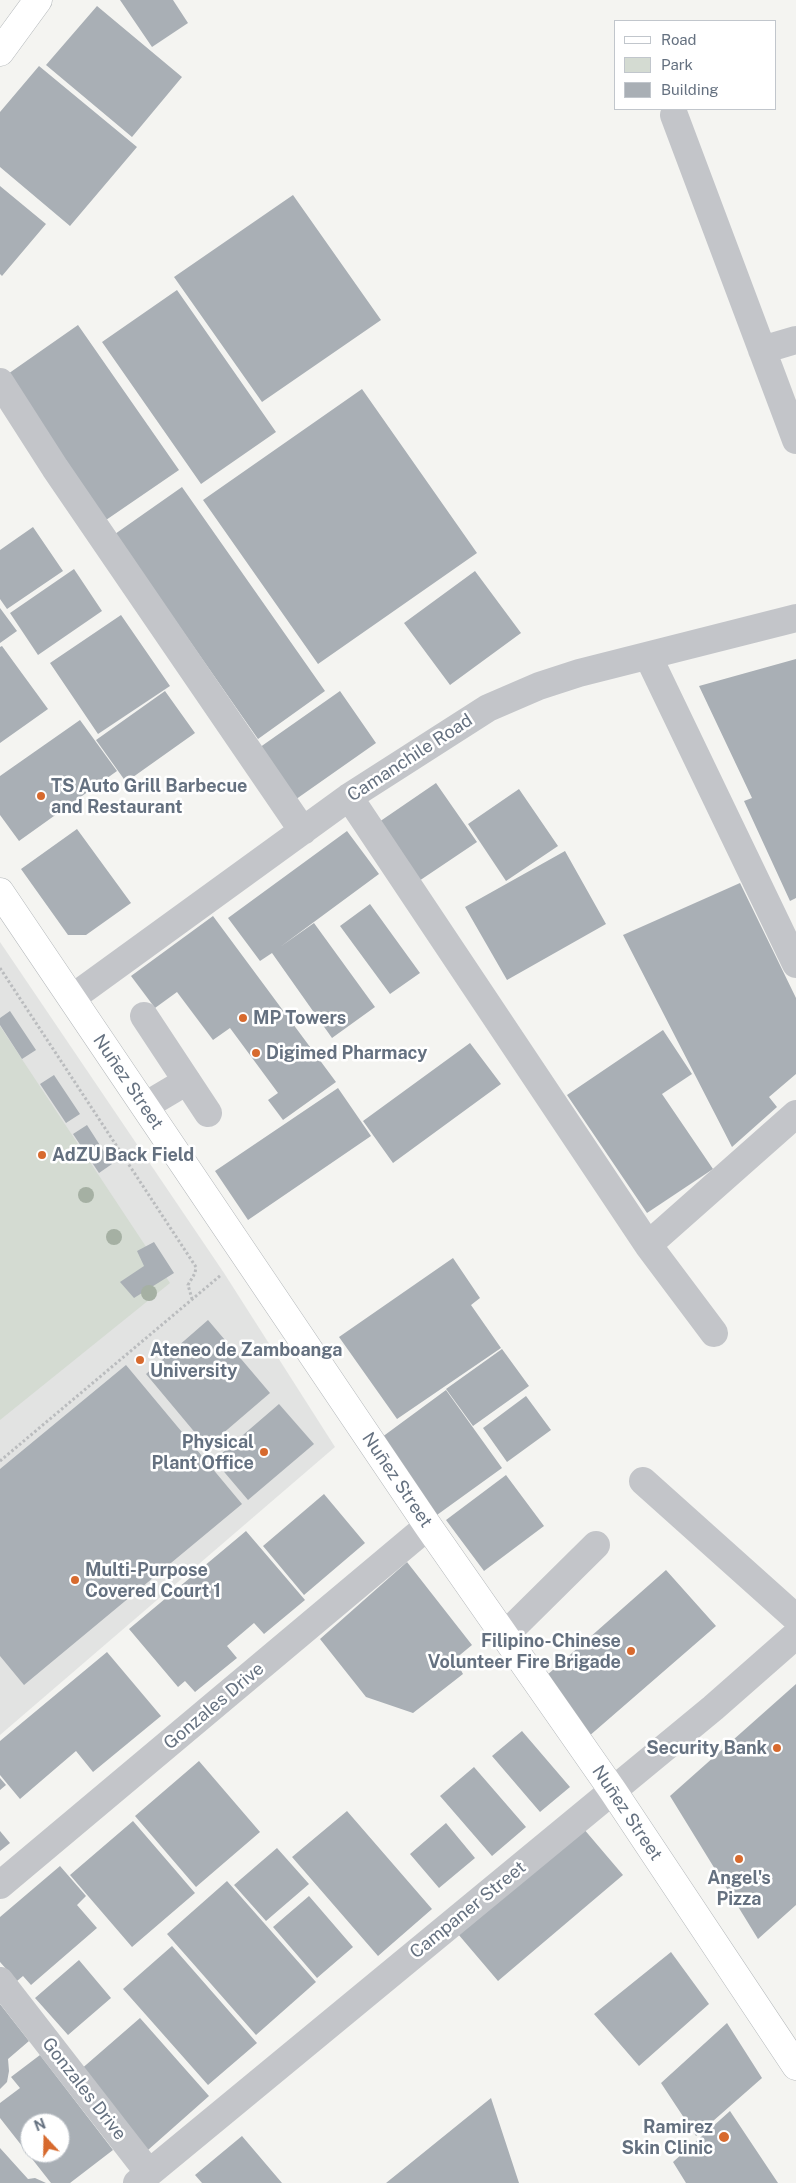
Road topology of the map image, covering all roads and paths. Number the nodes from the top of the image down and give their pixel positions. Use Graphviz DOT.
graph roads {
  1 [pos="38,0"];
  2 [pos="0,52"];
  3 [pos="674,115"];
  4 [pos="796,340"];
  5 [pos="762,350"];
  6 [pos="0,382"];
  7 [pos="796,440"];
  8 [pos="796,618"];
  9 [pos="648,656"];
  10 [pos="349,797"];
  11 [pos="303,831"];
  12 [pos="0,892"];
  13 [pos="796,964"];
  14 [pos="0,968"];
  15 [pos="72,998"];
  16 [pos="144,1016"];
  17 [pos="187,1080"];
  18 [pos="145,1106"];
  19 [pos="208,1113"];
  20 [pos="796,1114"];
  21 [pos="648,1245"];
  22 [pos="247,1256"];
  23 [pos="192,1299"];
  24 [pos="714,1333"];
  25 [pos="0,1461"];
  26 [pos="643,1481"];
  27 [pos="428,1526"];
  28 [pos="596,1544"];
  29 [pos="796,1618"];
  30 [pos="505,1635"];
  31 [pos="796,1635"];
  32 [pos="613,1791"];
  33 [pos="0,1885"];
  34 [pos="0,1981"];
  35 [pos="796,2066"];
  36 [pos="143,2178"];
  1 -- 2 [label="main road"];
  3 -- 5 [label="street"];
  4 -- 5 [label="street"];
  5 -- 7 [label="street"];
  6 -- 11 [label="street"];
  8 -- 9 [label="street, Camanchile Road"];
  9 -- 10 [label="street, Camanchile Road"];
  9 -- 13 [label="street"];
  10 -- 11 [label="street, Camanchile Road"];
  10 -- 21 [label="street"];
  11 -- 15 [label="street, Camanchile Road"];
  12 -- 15 [label="main road, Nuñez Street"];
  14 -- 23 [label="path"];
  15 -- 18 [label="main road, Nuñez Street"];
  16 -- 17 [label="street"];
  17 -- 18 [label="street"];
  17 -- 19 [label="street"];
  18 -- 22 [label="main road, Nuñez Street"];
  20 -- 21 [label="street"];
  21 -- 24 [label="street"];
  22 -- 23 [label="path"];
  22 -- 27 [label="main road, Nuñez Street"];
  23 -- 25 [label="path"];
  26 -- 29 [label="street"];
  27 -- 30 [label="main road, Nuñez Street"];
  27 -- 33 [label="street, Gonzales Drive"];
  28 -- 30 [label="street"];
  30 -- 32 [label="main road, Nuñez Street"];
  31 -- 32 [label="street, Campaner Street"];
  32 -- 35 [label="main road, Nuñez Street"];
  32 -- 36 [label="street, Campaner Street"];
  34 -- 36 [label="street, Gonzales Drive"];
}
